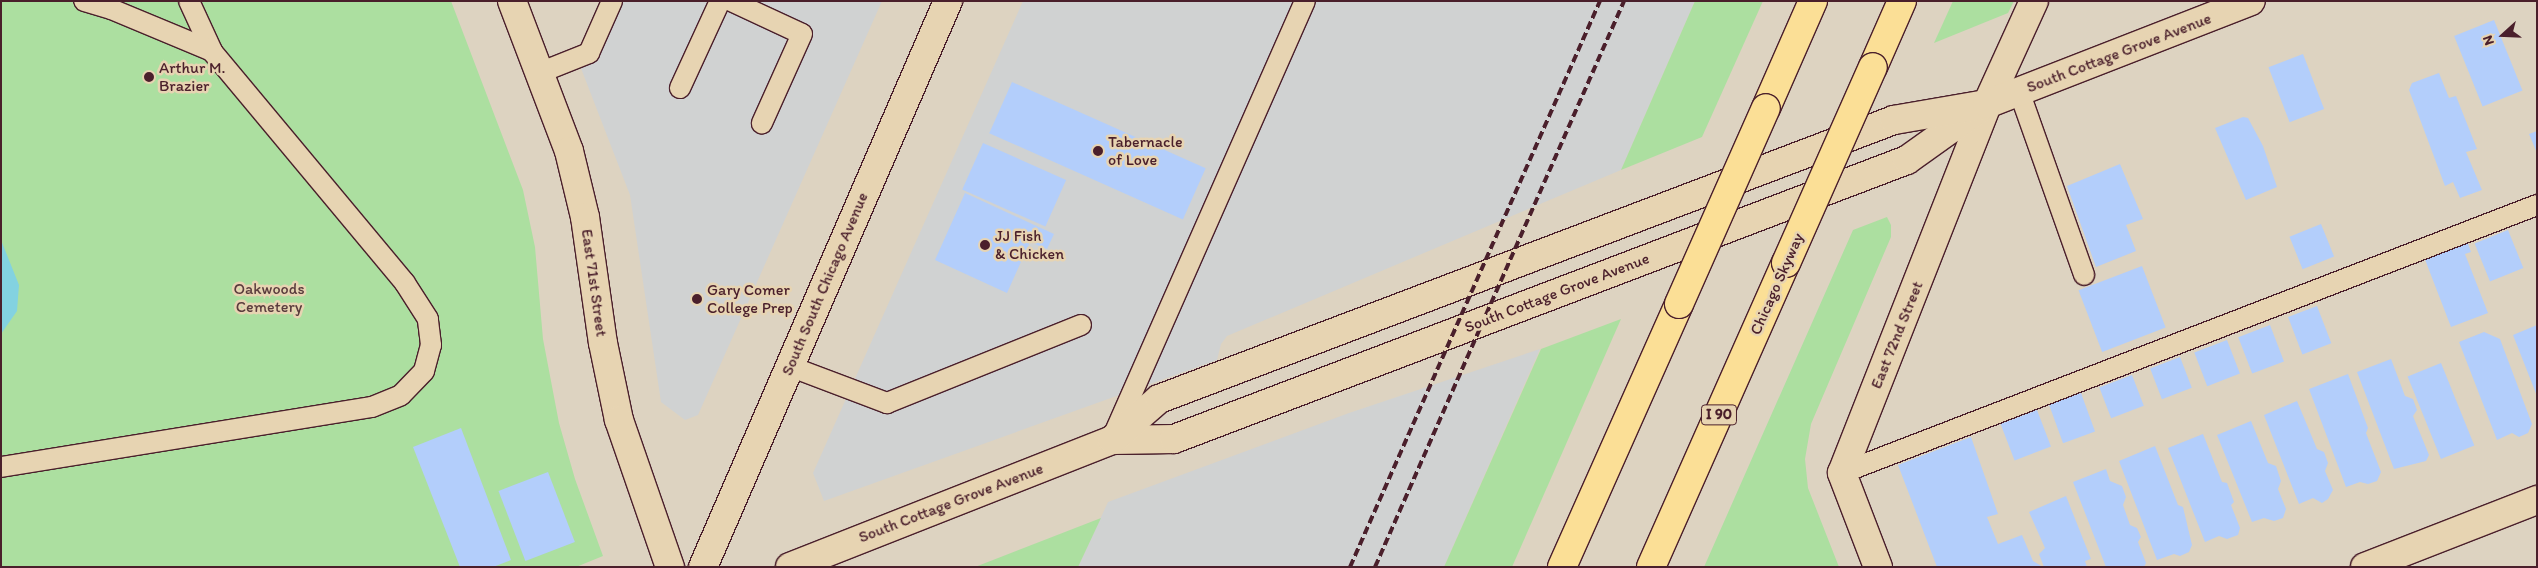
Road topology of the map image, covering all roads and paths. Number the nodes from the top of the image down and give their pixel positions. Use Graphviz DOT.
graph roads {
  1 [pos="84,1"];
  2 [pos="189,1"];
  3 [pos="512,1"];
  4 [pos="612,1"];
  5 [pos="720,1"];
  6 [pos="731,1"];
  7 [pos="948,1"];
  8 [pos="1305,1"];
  9 [pos="1813,1"];
  10 [pos="1902,1"];
  11 [pos="2034,1"];
  12 [pos="2251,1"];
  13 [pos="212,51"];
  14 [pos="539,73"];
  15 [pos="680,88"];
  16 [pos="2019,91"];
  17 [pos="1987,104"];
  18 [pos="762,123"];
  19 [pos="2537,205"];
  20 [pos="2084,275"];
  21 [pos="1081,325"];
  22 [pos="789,366"];
  23 [pos="1112,440"];
  24 [pos="1,467"];
  25 [pos="1842,473"];
  26 [pos="2537,500"];
  27 [pos="670,567"];
  28 [pos="703,567"];
  29 [pos="790,567"];
  30 [pos="1562,567"];
  31 [pos="1652,567"];
  32 [pos="1878,567"];
  33 [pos="2365,567"];
  1 -- 13 [label="lane"];
  2 -- 13 [label="lane"];
  3 -- 14 [label="main road, East 71st Street"];
  4 -- 14 [label="lane"];
  5 -- 15 [label="lane"];
  6 -- 18 [label="lane"];
  7 -- 22 [label="main road, South South Chicago Avenue"];
  8 -- 23 [label="lane"];
  9 -- 30 [label="highway, bridge"];
  10 -- 31 [label="highway, Chicago Skyway / I 90, bridge"];
  11 -- 17 [label="main road, East 72nd Street"];
  12 -- 16 [label="main road, South Cottage Grove Avenue"];
  13 -- 24 [label="lane"];
  14 -- 27 [label="main road, East 71st Street"];
  16 -- 17 [label="main road, South Cottage Grove Avenue"];
  16 -- 20 [label="lane"];
  17 -- 23 [label="main road, South Cottage Grove Avenue"];
  17 -- 23 [label="main road, South Cottage Grove Avenue"];
  17 -- 25 [label="main road, East 72nd Street"];
  19 -- 25 [label="lane"];
  21 -- 22 [label="lane"];
  22 -- 28 [label="main road, South South Chicago Avenue"];
  23 -- 29 [label="main road, South Cottage Grove Avenue"];
  25 -- 32 [label="main road"];
  26 -- 33 [label="main road"];
}
